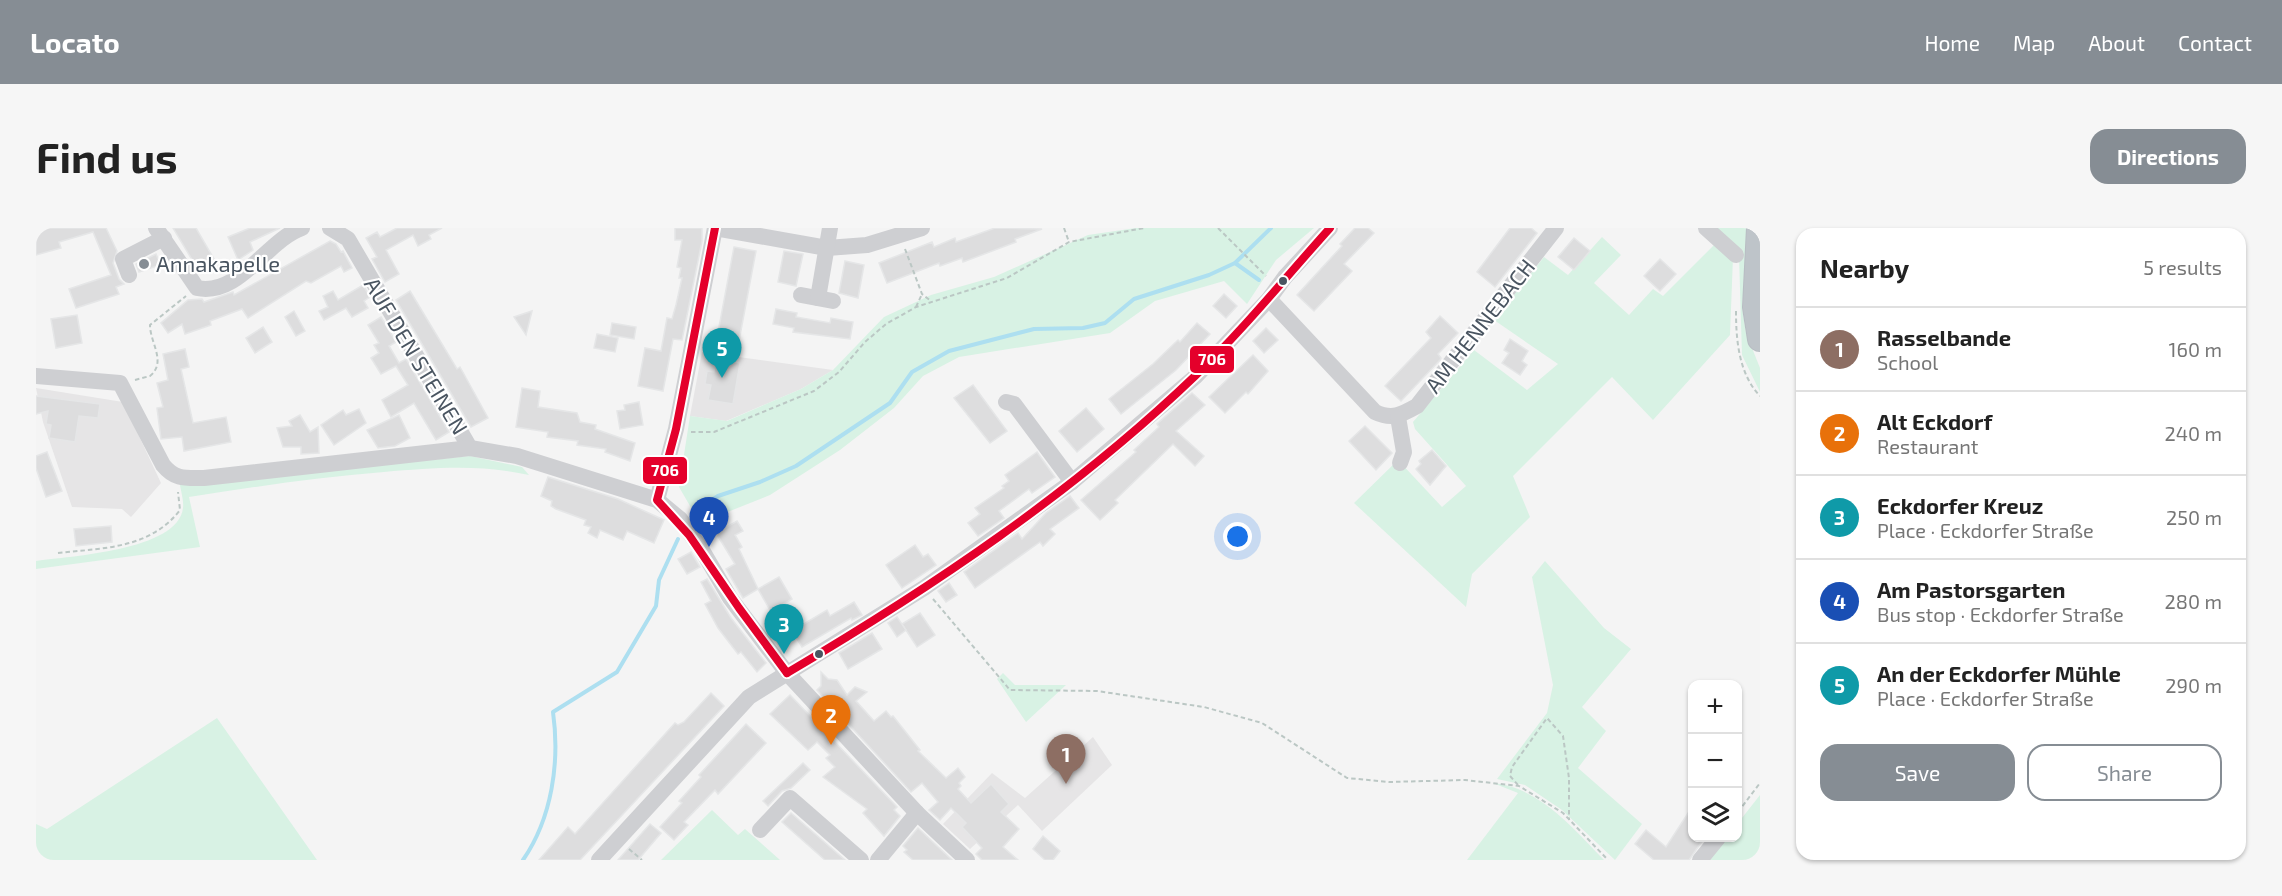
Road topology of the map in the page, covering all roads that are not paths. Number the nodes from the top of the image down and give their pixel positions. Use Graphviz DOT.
graph roads {
  1 [pos="302,228"];
  2 [pos="330,228"];
  3 [pos="715,228"];
  4 [pos="830,228"];
  5 [pos="922,228"];
  6 [pos="1330,228"];
  7 [pos="1556,228"];
  8 [pos="1706,228"];
  9 [pos="1759,228"];
  10 [pos="160,233"];
  11 [pos="827,248"];
  12 [pos="1736,255"];
  13 [pos="129,275"];
  14 [pos="1273,293"];
  15 [pos="817,298"];
  16 [pos="1760,339"];
  17 [pos="36,376"];
  18 [pos="1006,402"];
  19 [pos="1398,417"];
  20 [pos="470,448"];
  21 [pos="1400,463"];
  22 [pos="1072,482"];
  23 [pos="657,500"];
  24 [pos="787,673"];
  25 [pos="917,813"];
  26 [pos="760,830"];
  27 [pos="1714,842"];
  28 [pos="599,860"];
  29 [pos="861,860"];
  30 [pos="878,860"];
  31 [pos="967,860"];
  32 [pos="1700,860"];
  1 -- 10 [label="street"];
  2 -- 20 [label="street, AUF DEN STEINEN"];
  3 -- 11 [label="street"];
  3 -- 23 [label="street"];
  4 -- 11 [label="street"];
  5 -- 11 [label="street"];
  6 -- 14 [label="street"];
  7 -- 19 [label="street, AM HENNEBACH"];
  8 -- 12 [label="street"];
  9 -- 16 [label="highway"];
  10 -- 13 [label="street"];
  11 -- 15 [label="street"];
  14 -- 19 [label="street"];
  14 -- 22 [label="street"];
  17 -- 20 [label="street"];
  18 -- 22 [label="street"];
  19 -- 21 [label="street"];
  20 -- 23 [label="street, AUF DEN STEINEN"];
  22 -- 24 [label="street"];
  23 -- 24 [label="street"];
  24 -- 25 [label="street"];
  24 -- 28 [label="street"];
  25 -- 30 [label="street"];
  25 -- 31 [label="street"];
  26 -- 29 [label="street"];
  27 -- 32 [label="street"];
}
